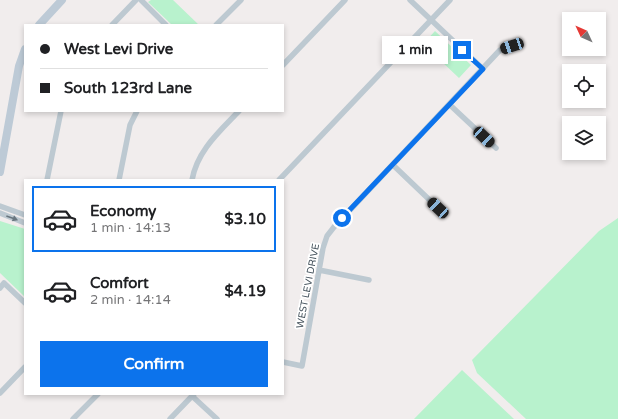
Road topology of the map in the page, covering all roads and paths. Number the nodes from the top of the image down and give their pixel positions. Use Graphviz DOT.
graph roads {
  1 [pos="62,0"];
  2 [pos="136,0"];
  3 [pos="141,0"];
  4 [pos="241,0"];
  5 [pos="345,0"];
  6 [pos="410,0"];
  7 [pos="450,0"];
  8 [pos="431,20"];
  9 [pos="40,24"];
  10 [pos="113,24"];
  11 [pos="165,24"];
  12 [pos="217,24"];
  13 [pos="512,46"];
  14 [pos="24,52"];
  15 [pos="284,64"];
  16 [pos="483,69"];
  17 [pos="450,105"];
  18 [pos="61,112"];
  19 [pos="136,112"];
  20 [pos="238,112"];
  21 [pos="496,148"];
  22 [pos="392,165"];
  23 [pos="0,172"];
  24 [pos="47,179"];
  25 [pos="119,179"];
  26 [pos="192,179"];
  27 [pos="279,179"];
  28 [pos="0,206"];
  29 [pos="438,208"];
  30 [pos="0,213"];
  31 [pos="24,215"];
  32 [pos="24,223"];
  33 [pos="319,270"];
  34 [pos="369,280"];
  35 [pos="2,285"];
  36 [pos="24,302"];
  37 [pos="284,362"];
  38 [pos="24,368"];
  39 [pos="0,393"];
  40 [pos="97,395"];
  41 [pos="193,395"];
  42 [pos="74,419"];
  43 [pos="170,419"];
  44 [pos="217,419"];
  1 -- 9 [label="street"];
  2 -- 10 [label="street"];
  3 -- 11 [label="street"];
  4 -- 12 [label="street"];
  5 -- 15 [label="street"];
  6 -- 8 [label="street"];
  7 -- 8 [label="street"];
  8 -- 16 [label="street"];
  8 -- 27 [label="street"];
  13 -- 16 [label="street, WEST LEVI DRIVE"];
  14 -- 23 [label="street"];
  16 -- 17 [label="street, WEST LEVI DRIVE"];
  17 -- 21 [label="street"];
  17 -- 22 [label="street, WEST LEVI DRIVE"];
  18 -- 24 [label="street"];
  19 -- 25 [label="street"];
  20 -- 26 [label="street"];
  22 -- 29 [label="street"];
  22 -- 33 [label="street, WEST LEVI DRIVE"];
  28 -- 31 [label="street"];
  30 -- 32 [label="street, one-way"];
  33 -- 34 [label="street"];
  33 -- 37 [label="street, WEST LEVI DRIVE"];
  35 -- 36 [label="street"];
  38 -- 39 [label="street"];
  40 -- 42 [label="street"];
  41 -- 43 [label="street"];
  41 -- 44 [label="street"];
}
